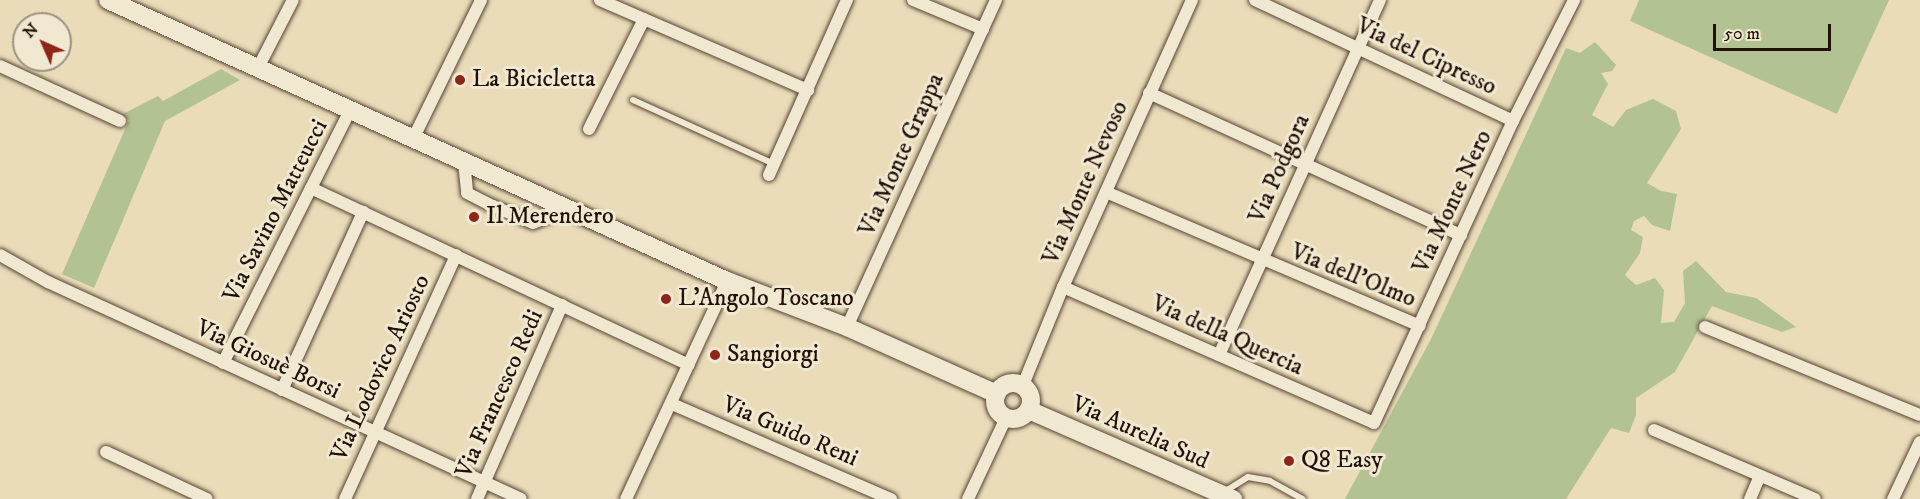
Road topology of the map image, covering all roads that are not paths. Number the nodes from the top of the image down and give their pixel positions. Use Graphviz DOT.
graph roads {
  1 [pos="108,0"];
  2 [pos="293,0"];
  3 [pos="481,0"];
  4 [pos="600,0"];
  5 [pos="847,0"];
  6 [pos="913,0"];
  7 [pos="996,0"];
  8 [pos="1192,0"];
  9 [pos="1255,0"];
  10 [pos="1380,0"];
  11 [pos="1574,0"];
  12 [pos="141,7"];
  13 [pos="644,19"];
  14 [pos="983,29"];
  15 [pos="1358,48"];
  16 [pos="0,66"];
  17 [pos="258,68"];
  18 [pos="808,90"];
  19 [pos="1149,93"];
  20 [pos="633,100"];
  21 [pos="350,110"];
  22 [pos="120,121"];
  23 [pos="1513,121"];
  24 [pos="589,129"];
  25 [pos="413,139"];
  26 [pos="464,162"];
  27 [pos="1305,163"];
  28 [pos="772,170"];
  29 [pos="311,188"];
  30 [pos="1106,192"];
  31 [pos="567,209"];
  32 [pos="363,212"];
  33 [pos="1461,235"];
  34 [pos="0,255"];
  35 [pos="456,255"];
  36 [pos="1261,260"];
  37 [pos="727,281"];
  38 [pos="1063,287"];
  39 [pos="562,305"];
  40 [pos="1420,326"];
  41 [pos="847,327"];
  42 [pos="1705,327"];
  43 [pos="1219,355"];
  44 [pos="223,363"];
  45 [pos="688,364"];
  46 [pos="1023,385"];
  47 [pos="282,390"];
  48 [pos="997,394"];
  49 [pos="672,404"];
  50 [pos="1029,410"];
  51 [pos="1920,415"];
  52 [pos="1006,418"];
  53 [pos="1374,423"];
  54 [pos="1654,430"];
  55 [pos="373,431"];
  56 [pos="1920,442"];
  57 [pos="106,452"];
  58 [pos="1761,476"];
  59 [pos="484,483"];
  60 [pos="1227,496"];
  61 [pos="207,499"];
  62 [pos="345,499"];
  63 [pos="477,499"];
  64 [pos="520,499"];
  65 [pos="626,499"];
  66 [pos="891,499"];
  67 [pos="968,499"];
  68 [pos="1302,499"];
  69 [pos="1750,499"];
  70 [pos="1815,499"];
  71 [pos="1893,499"];
  1 -- 12 [label="street"];
  2 -- 17 [label="street"];
  3 -- 25 [label="street"];
  4 -- 13 [label="street"];
  5 -- 18 [label="street"];
  6 -- 14 [label="street"];
  7 -- 14 [label="street, Via Monte Grappa"];
  8 -- 19 [label="street, Via Monte Nevoso"];
  9 -- 15 [label="street, Via del Cipresso"];
  10 -- 15 [label="street, Via Podgora"];
  11 -- 23 [label="street, Via Monte Nero"];
  12 -- 17 [label="street"];
  13 -- 18 [label="street"];
  13 -- 24 [label="street"];
  14 -- 41 [label="street, Via Monte Grappa"];
  15 -- 23 [label="street, Via del Cipresso"];
  15 -- 27 [label="street, Via Podgora"];
  16 -- 22 [label="street"];
  17 -- 21 [label="street"];
  18 -- 28 [label="street"];
  19 -- 27 [label="street"];
  19 -- 30 [label="street, Via Monte Nevoso"];
  20 -- 28 [label="lane"];
  21 -- 25 [label="street"];
  21 -- 29 [label="street, Via Savino Matteucci"];
  23 -- 33 [label="street, Via Monte Nero"];
  25 -- 26 [label="street"];
  26 -- 31 [label="street"];
  26 -- 31 [label="street"];
  27 -- 33 [label="street"];
  27 -- 36 [label="street, Via Podgora"];
  29 -- 32 [label="street"];
  29 -- 44 [label="street, Via Savino Matteucci"];
  30 -- 36 [label="street, Via dell'Olmo"];
  30 -- 38 [label="street, Via Monte Nevoso"];
  31 -- 37 [label="street"];
  32 -- 35 [label="street"];
  32 -- 47 [label="street"];
  33 -- 40 [label="street, Via Monte Nero"];
  34 -- 44 [label="street, Via Giosuè Borsi"];
  35 -- 39 [label="street"];
  35 -- 55 [label="street, Via Lodovico Ariosto"];
  36 -- 40 [label="street, Via dell'Olmo"];
  36 -- 43 [label="street, Via Podgora"];
  37 -- 41 [label="street"];
  37 -- 45 [label="street"];
  38 -- 43 [label="street, Via della Quercia"];
  38 -- 46 [label="street, Via Monte Nevoso"];
  39 -- 45 [label="street"];
  39 -- 59 [label="street, Via Francesco Redi"];
  40 -- 53 [label="street, Via Monte Nero"];
  41 -- 48 [label="street"];
  42 -- 51 [label="street"];
  43 -- 53 [label="street, Via della Quercia"];
  44 -- 47 [label="street, Via Giosuè Borsi"];
  45 -- 49 [label="street"];
  46 -- 48 [label="street"];
  46 -- 50 [label="street"];
  47 -- 55 [label="street, Via Giosuè Borsi"];
  48 -- 52 [label="street"];
  49 -- 65 [label="street"];
  49 -- 66 [label="street, Via Guido Reni"];
  50 -- 52 [label="street"];
  50 -- 60 [label="street, Via Aurelia Sud"];
  52 -- 67 [label="street"];
  54 -- 58 [label="street"];
  55 -- 59 [label="street, Via Giosuè Borsi"];
  55 -- 62 [label="street, Via Lodovico Ariosto"];
  56 -- 71 [label="street"];
  57 -- 61 [label="street"];
  58 -- 69 [label="street"];
  58 -- 70 [label="street"];
  59 -- 63 [label="street, Via Francesco Redi"];
  59 -- 64 [label="street, Via Giosuè Borsi"];
  60 -- 68 [label="lane"];
}
